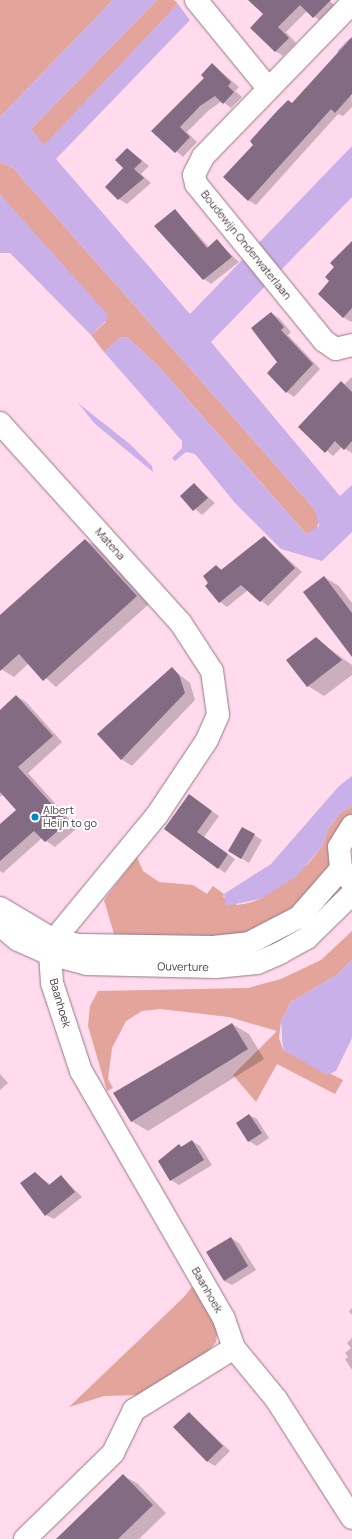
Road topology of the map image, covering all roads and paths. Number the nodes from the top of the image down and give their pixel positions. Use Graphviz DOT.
graph roads {
  1 [pos="196,0"];
  2 [pos="349,6"];
  3 [pos="268,88"];
  4 [pos="352,346"];
  5 [pos="0,424"];
  6 [pos="352,826"];
  7 [pos="347,875"];
  8 [pos="352,894"];
  9 [pos="0,908"];
  10 [pos="0,925"];
  11 [pos="52,947"];
  12 [pos="234,1348"];
  13 [pos="352,1518"];
  14 [pos="25,1539"];
  1 -- 3 [label="street"];
  2 -- 3 [label="street, Boudewijn Onderwaterlaan"];
  3 -- 4 [label="street, Boudewijn Onderwaterlaan"];
  5 -- 11 [label="street, Matena"];
  6 -- 7 [label="street"];
  7 -- 11 [label="street, Ouverture"];
  8 -- 11 [label="street, Ouverture"];
  9 -- 11 [label="street, Ouverture"];
  10 -- 11 [label="street, Ouverture"];
  11 -- 12 [label="street, Baanhoek"];
  12 -- 13 [label="street, Baanhoek"];
  12 -- 14 [label="street"];
}
